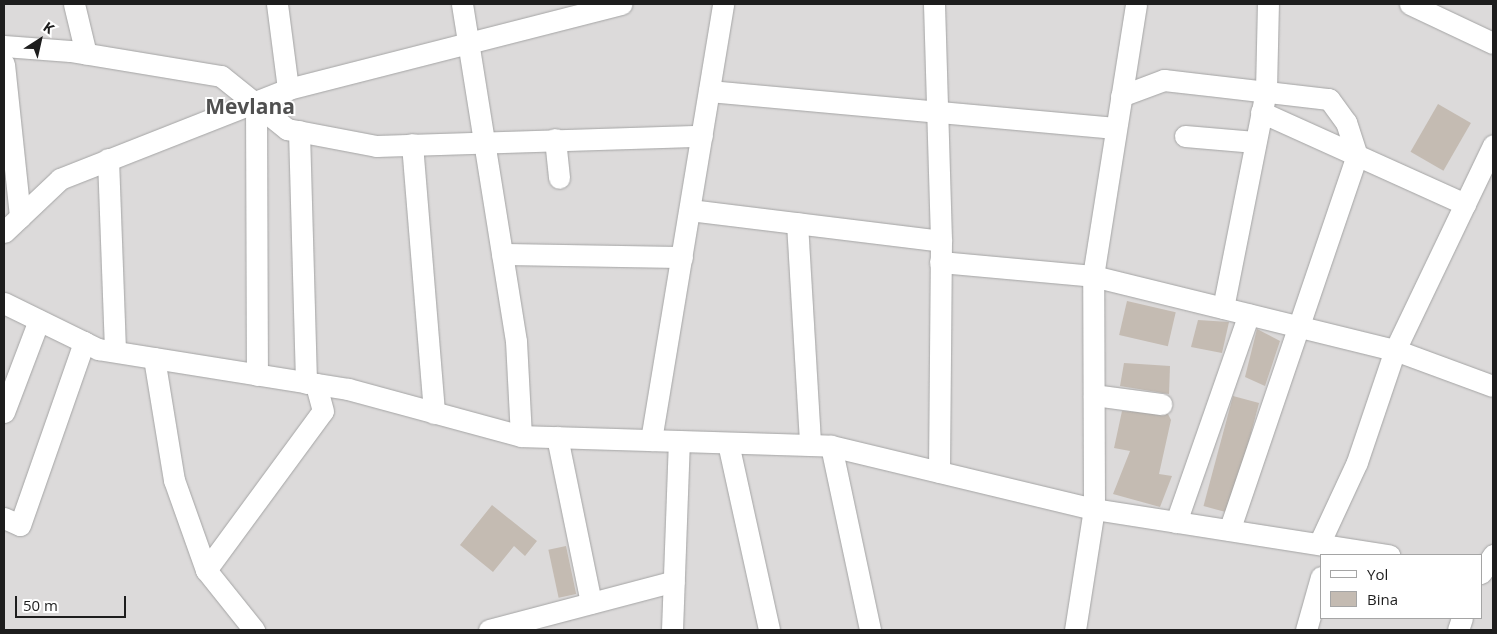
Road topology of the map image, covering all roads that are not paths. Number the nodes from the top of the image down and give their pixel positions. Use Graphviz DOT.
graph roads {
  1 [pos="74,4"];
  2 [pos="277,4"];
  3 [pos="462,4"];
  4 [pos="621,4"];
  5 [pos="723,4"];
  6 [pos="934,4"];
  7 [pos="1136,4"];
  8 [pos="1268,4"];
  9 [pos="1410,4"];
  10 [pos="465,41"];
  11 [pos="1493,43"];
  12 [pos="4,46"];
  13 [pos="86,54"];
  14 [pos="4,64"];
  15 [pos="288,89"];
  16 [pos="1266,90"];
  17 [pos="709,91"];
  18 [pos="1121,96"];
  19 [pos="256,101"];
  20 [pos="937,111"];
  21 [pos="1261,112"];
  22 [pos="1115,128"];
  23 [pos="300,131"];
  24 [pos="702,136"];
  25 [pos="1184,136"];
  26 [pos="555,139"];
  27 [pos="484,140"];
  28 [pos="1256,142"];
  29 [pos="412,144"];
  30 [pos="1493,145"];
  31 [pos="1357,155"];
  32 [pos="108,159"];
  33 [pos="559,178"];
  34 [pos="1465,204"];
  35 [pos="690,210"];
  36 [pos="20,217"];
  37 [pos="797,224"];
  38 [pos="4,232"];
  39 [pos="940,251"];
  40 [pos="502,254"];
  41 [pos="682,257"];
  42 [pos="1093,276"];
  43 [pos="4,303"];
  44 [pos="1223,308"];
  45 [pos="1249,314"];
  46 [pos="39,320"];
  47 [pos="1302,327"];
  48 [pos="84,342"];
  49 [pos="1396,350"];
  50 [pos="115,351"];
  51 [pos="154,358"];
  52 [pos="256,375"];
  53 [pos="311,383"];
  54 [pos="1493,386"];
  55 [pos="1094,395"];
  56 [pos="1161,404"];
  57 [pos="4,412"];
  58 [pos="434,413"];
  59 [pos="521,436"];
  60 [pos="556,437"];
  61 [pos="651,440"];
  62 [pos="679,441"];
  63 [pos="728,442"];
  64 [pos="821,445"];
  65 [pos="939,472"];
  66 [pos="1094,509"];
  67 [pos="4,518"];
  68 [pos="1176,522"];
  69 [pos="1229,530"];
  70 [pos="1325,549"];
  71 [pos="1378,554"];
  72 [pos="1493,555"];
  73 [pos="206,570"];
  74 [pos="1482,572"];
  75 [pos="674,581"];
  76 [pos="1320,581"];
  77 [pos="591,603"];
  78 [pos="254,630"];
  79 [pos="489,630"];
  80 [pos="672,630"];
  81 [pos="769,630"];
  82 [pos="870,630"];
  83 [pos="1075,630"];
  84 [pos="1306,630"];
  1 -- 13 [label="street"];
  2 -- 15 [label="street"];
  3 -- 10 [label="street"];
  4 -- 10 [label="street"];
  5 -- 17 [label="street"];
  6 -- 20 [label="street"];
  7 -- 18 [label="street"];
  8 -- 16 [label="street"];
  9 -- 11 [label="street"];
  10 -- 15 [label="street"];
  10 -- 27 [label="street"];
  12 -- 13 [label="street"];
  13 -- 19 [label="street"];
  14 -- 36 [label="street"];
  15 -- 19 [label="street"];
  16 -- 18 [label="street"];
  16 -- 21 [label="street"];
  16 -- 31 [label="street"];
  17 -- 20 [label="street"];
  17 -- 24 [label="street"];
  18 -- 22 [label="street"];
  19 -- 23 [label="street"];
  19 -- 32 [label="street"];
  19 -- 52 [label="street"];
  20 -- 22 [label="street"];
  20 -- 39 [label="street"];
  21 -- 28 [label="street"];
  21 -- 31 [label="street"];
  22 -- 42 [label="street"];
  23 -- 29 [label="street"];
  23 -- 53 [label="street"];
  24 -- 26 [label="street"];
  24 -- 35 [label="street"];
  25 -- 28 [label="street"];
  26 -- 27 [label="street"];
  26 -- 33 [label="street"];
  27 -- 29 [label="street"];
  27 -- 40 [label="street"];
  28 -- 44 [label="street"];
  29 -- 58 [label="street"];
  30 -- 34 [label="street"];
  31 -- 34 [label="street"];
  31 -- 47 [label="street"];
  32 -- 36 [label="street"];
  32 -- 50 [label="street"];
  34 -- 49 [label="street"];
  35 -- 37 [label="street"];
  35 -- 41 [label="street"];
  36 -- 38 [label="street"];
  37 -- 39 [label="street"];
  37 -- 64 [label="street"];
  39 -- 42 [label="street"];
  39 -- 65 [label="street"];
  40 -- 41 [label="street"];
  40 -- 59 [label="street"];
  41 -- 61 [label="street"];
  42 -- 44 [label="street"];
  42 -- 55 [label="street"];
  43 -- 46 [label="street"];
  44 -- 45 [label="street"];
  45 -- 47 [label="street"];
  45 -- 68 [label="street"];
  46 -- 48 [label="street"];
  46 -- 57 [label="street"];
  47 -- 49 [label="street"];
  47 -- 69 [label="street"];
  48 -- 50 [label="street"];
  48 -- 67 [label="street"];
  49 -- 54 [label="street"];
  49 -- 70 [label="street"];
  50 -- 51 [label="street"];
  51 -- 52 [label="street"];
  51 -- 73 [label="street"];
  52 -- 53 [label="street"];
  53 -- 58 [label="street"];
  53 -- 73 [label="street"];
  55 -- 56 [label="street"];
  55 -- 66 [label="street"];
  58 -- 59 [label="street"];
  59 -- 60 [label="street"];
  60 -- 61 [label="street"];
  60 -- 77 [label="street"];
  61 -- 62 [label="street"];
  62 -- 63 [label="street"];
  62 -- 75 [label="street"];
  63 -- 64 [label="street"];
  63 -- 81 [label="street"];
  64 -- 65 [label="street"];
  64 -- 82 [label="street"];
  65 -- 66 [label="street"];
  66 -- 68 [label="street"];
  66 -- 83 [label="street"];
  68 -- 69 [label="street"];
  69 -- 70 [label="street"];
  70 -- 71 [label="street"];
  72 -- 74 [label="street"];
  73 -- 78 [label="street"];
  75 -- 77 [label="street"];
  75 -- 80 [label="street"];
  76 -- 84 [label="street"];
  77 -- 79 [label="street"];
}
